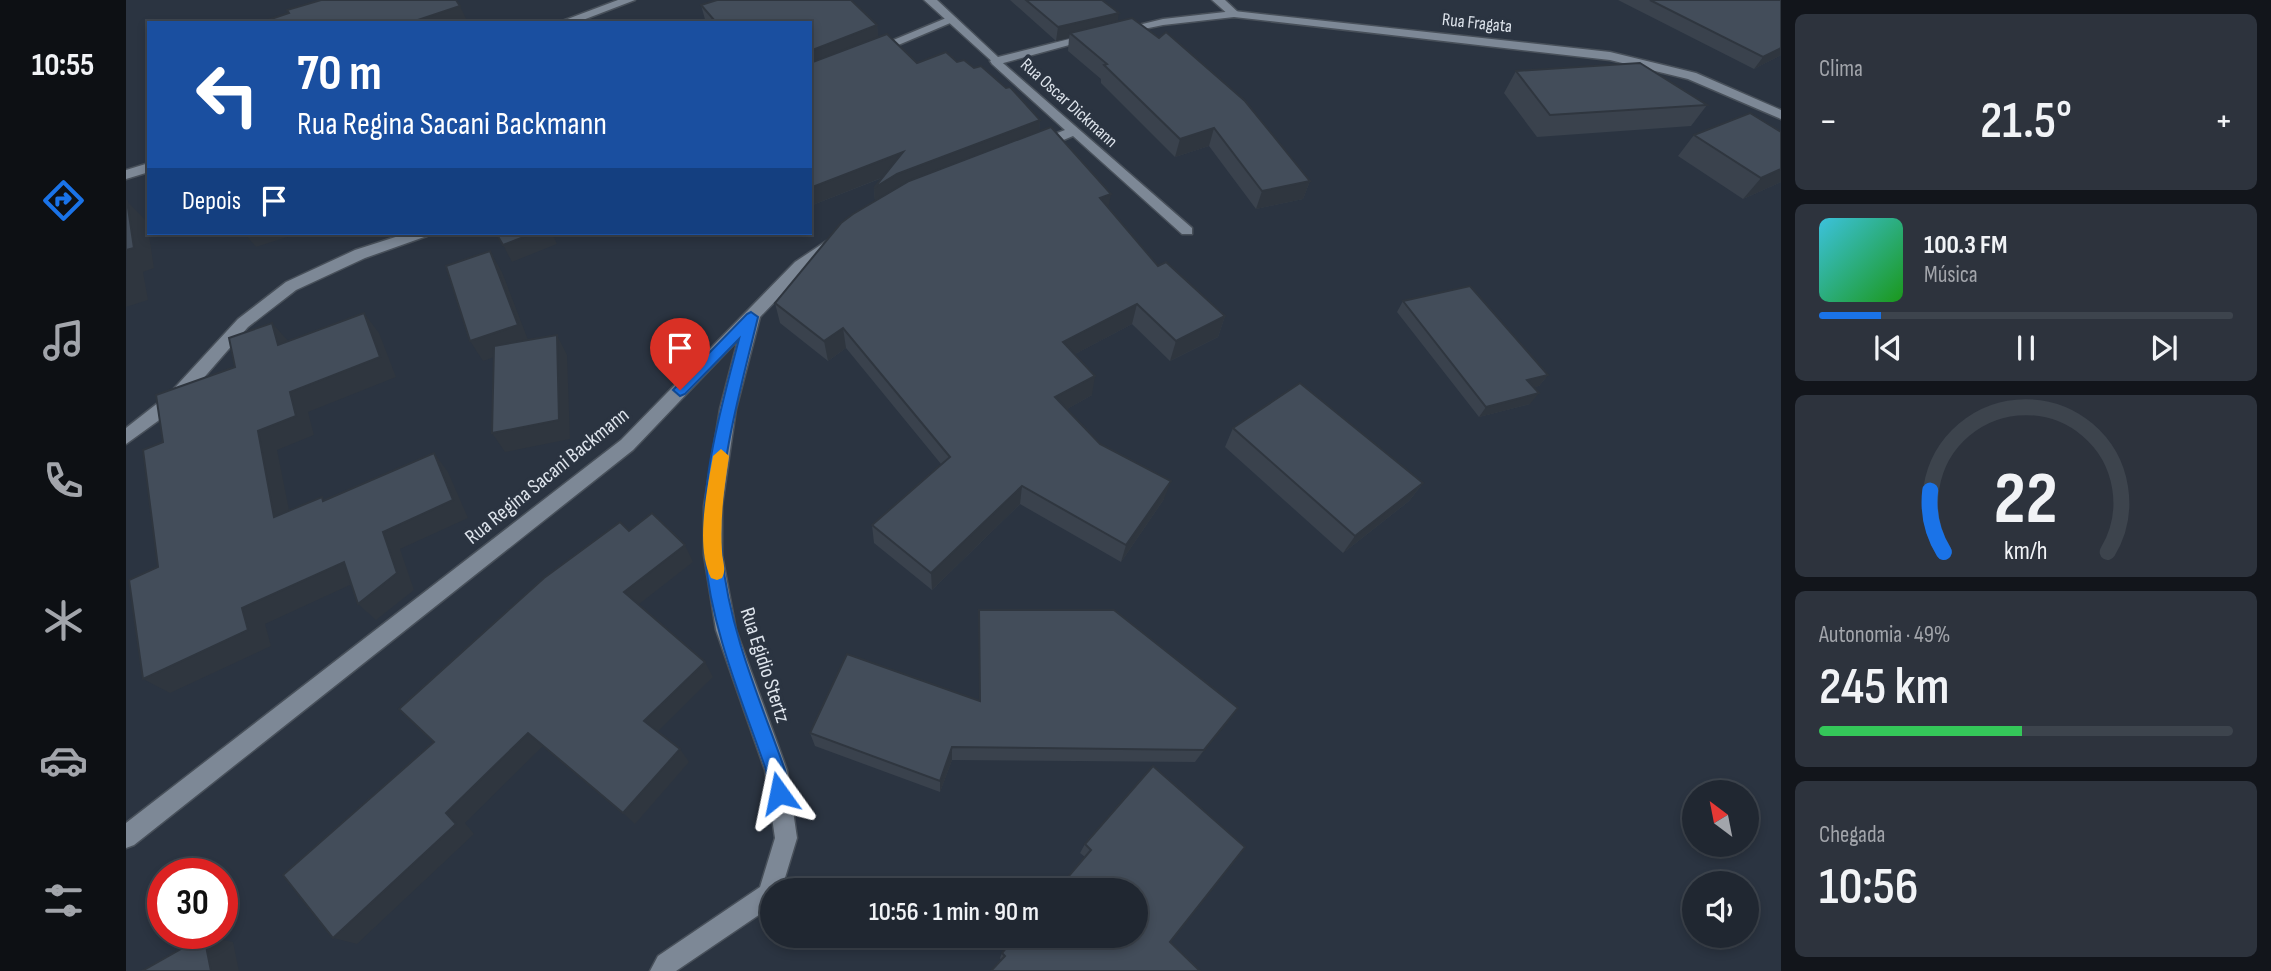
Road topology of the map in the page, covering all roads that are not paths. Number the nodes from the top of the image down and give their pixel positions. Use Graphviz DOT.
graph roads {
  1 [pos="628,0"];
  2 [pos="930,0"];
  3 [pos="1218,0"];
  4 [pos="1234,14"];
  5 [pos="951,19"];
  6 [pos="569,21"];
  7 [pos="861,55"];
  8 [pos="996,61"];
  9 [pos="1781,115"];
  10 [pos="1074,131"];
  11 [pos="1025,150"];
  12 [pos="147,168"];
  13 [pos="126,175"];
  14 [pos="849,230"];
  15 [pos="1187,231"];
  16 [pos="416,235"];
  17 [pos="751,317"];
  18 [pos="126,437"];
  19 [pos="126,837"];
  20 [pos="662,971"];
  1 -- 6 [label="street"];
  2 -- 5 [label="street, Rua Oscar Dickmann"];
  3 -- 4 [label="street"];
  4 -- 8 [label="street, Rua Fragata"];
  4 -- 9 [label="street, Rua Fragata"];
  5 -- 7 [label="street"];
  5 -- 8 [label="street, Rua Oscar Dickmann"];
  8 -- 10 [label="street, Rua Oscar Dickmann"];
  10 -- 11 [label="street"];
  10 -- 15 [label="street, Rua Oscar Dickmann"];
  12 -- 13 [label="street"];
  14 -- 17 [label="street, Rua Regina Sacani Backmann"];
  16 -- 18 [label="street"];
  17 -- 19 [label="street, Rua Regina Sacani Backmann"];
  17 -- 20 [label="street, Rua Egidio Stertz"];
}
